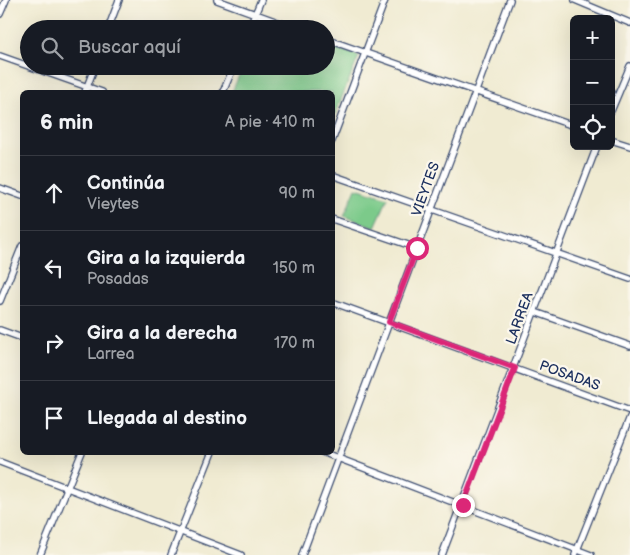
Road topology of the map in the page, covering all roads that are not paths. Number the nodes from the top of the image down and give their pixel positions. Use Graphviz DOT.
graph roads {
  1 [pos="6,0"];
  2 [pos="119,0"];
  3 [pos="217,0"];
  4 [pos="261,0"];
  5 [pos="385,0"];
  6 [pos="510,0"];
  7 [pos="578,1"];
  8 [pos="590,3"];
  9 [pos="0,14"];
  10 [pos="256,14"];
  11 [pos="111,20"];
  12 [pos="253,20"];
  13 [pos="272,20"];
  14 [pos="630,23"];
  15 [pos="335,42"];
  16 [pos="365,53"];
  17 [pos="0,56"];
  18 [pos="20,64"];
  19 [pos="630,66"];
  20 [pos="48,75"];
  21 [pos="91,75"];
  22 [pos="230,75"];
  23 [pos="86,90"];
  24 [pos="223,90"];
  25 [pos="474,91"];
  26 [pos="614,105"];
  27 [pos="570,125"];
  28 [pos="335,133"];
  29 [pos="615,141"];
  30 [pos="630,146"];
  31 [pos="595,150"];
  32 [pos="335,176"];
  33 [pos="0,188"];
  34 [pos="20,195"];
  35 [pos="431,209"];
  36 [pos="335,220"];
  37 [pos="417,248"];
  38 [pos="20,251"];
  39 [pos="556,253"];
  40 [pos="630,279"];
  41 [pos="0,301"];
  42 [pos="335,303"];
  43 [pos="535,312"];
  44 [pos="389,322"];
  45 [pos="0,330"];
  46 [pos="20,337"];
  47 [pos="630,346"];
  48 [pos="515,368"];
  49 [pos="630,410"];
  50 [pos="630,417"];
  51 [pos="81,455"];
  52 [pos="211,455"];
  53 [pos="330,455"];
  54 [pos="338,458"];
  55 [pos="0,462"];
  56 [pos="68,488"];
  57 [pos="463,505"];
  58 [pos="180,532"];
  59 [pos="576,552"];
  60 [pos="40,555"];
  61 [pos="171,555"];
  62 [pos="241,555"];
  63 [pos="302,555"];
  64 [pos="442,555"];
  65 [pos="591,555"];
  1 -- 9 [label="street"];
  2 -- 11 [label="street"];
  3 -- 10 [label="street"];
  4 -- 10 [label="street"];
  5 -- 16 [label="street"];
  6 -- 25 [label="street, VIEYTES"];
  7 -- 8 [label="street"];
  8 -- 14 [label="street"];
  10 -- 12 [label="street"];
  10 -- 13 [label="street"];
  15 -- 16 [label="street"];
  16 -- 25 [label="street"];
  16 -- 28 [label="street"];
  17 -- 18 [label="street"];
  19 -- 26 [label="street"];
  20 -- 23 [label="street"];
  21 -- 23 [label="street"];
  22 -- 24 [label="street"];
  25 -- 27 [label="street"];
  25 -- 35 [label="street, VIEYTES"];
  29 -- 30 [label="street"];
  31 -- 39 [label="street, LARREA"];
  32 -- 35 [label="street"];
  33 -- 34 [label="street"];
  35 -- 37 [label="street, VIEYTES"];
  35 -- 39 [label="street"];
  36 -- 37 [label="street"];
  37 -- 44 [label="street, VIEYTES"];
  38 -- 41 [label="street"];
  39 -- 40 [label="street"];
  39 -- 43 [label="street, LARREA"];
  42 -- 44 [label="street, POSADAS"];
  43 -- 47 [label="street"];
  43 -- 48 [label="street, LARREA"];
  44 -- 48 [label="street, POSADAS"];
  44 -- 54 [label="street, VIEYTES"];
  45 -- 46 [label="street"];
  48 -- 49 [label="street, POSADAS"];
  48 -- 57 [label="street, LARREA"];
  50 -- 59 [label="street"];
  51 -- 56 [label="street"];
  52 -- 58 [label="street"];
  53 -- 54 [label="street"];
  54 -- 57 [label="street"];
  54 -- 63 [label="street, VIEYTES"];
  55 -- 56 [label="street"];
  56 -- 58 [label="street"];
  56 -- 60 [label="street"];
  57 -- 59 [label="street"];
  57 -- 64 [label="street, LARREA"];
  58 -- 61 [label="street"];
  58 -- 62 [label="street"];
  59 -- 65 [label="street"];
}
